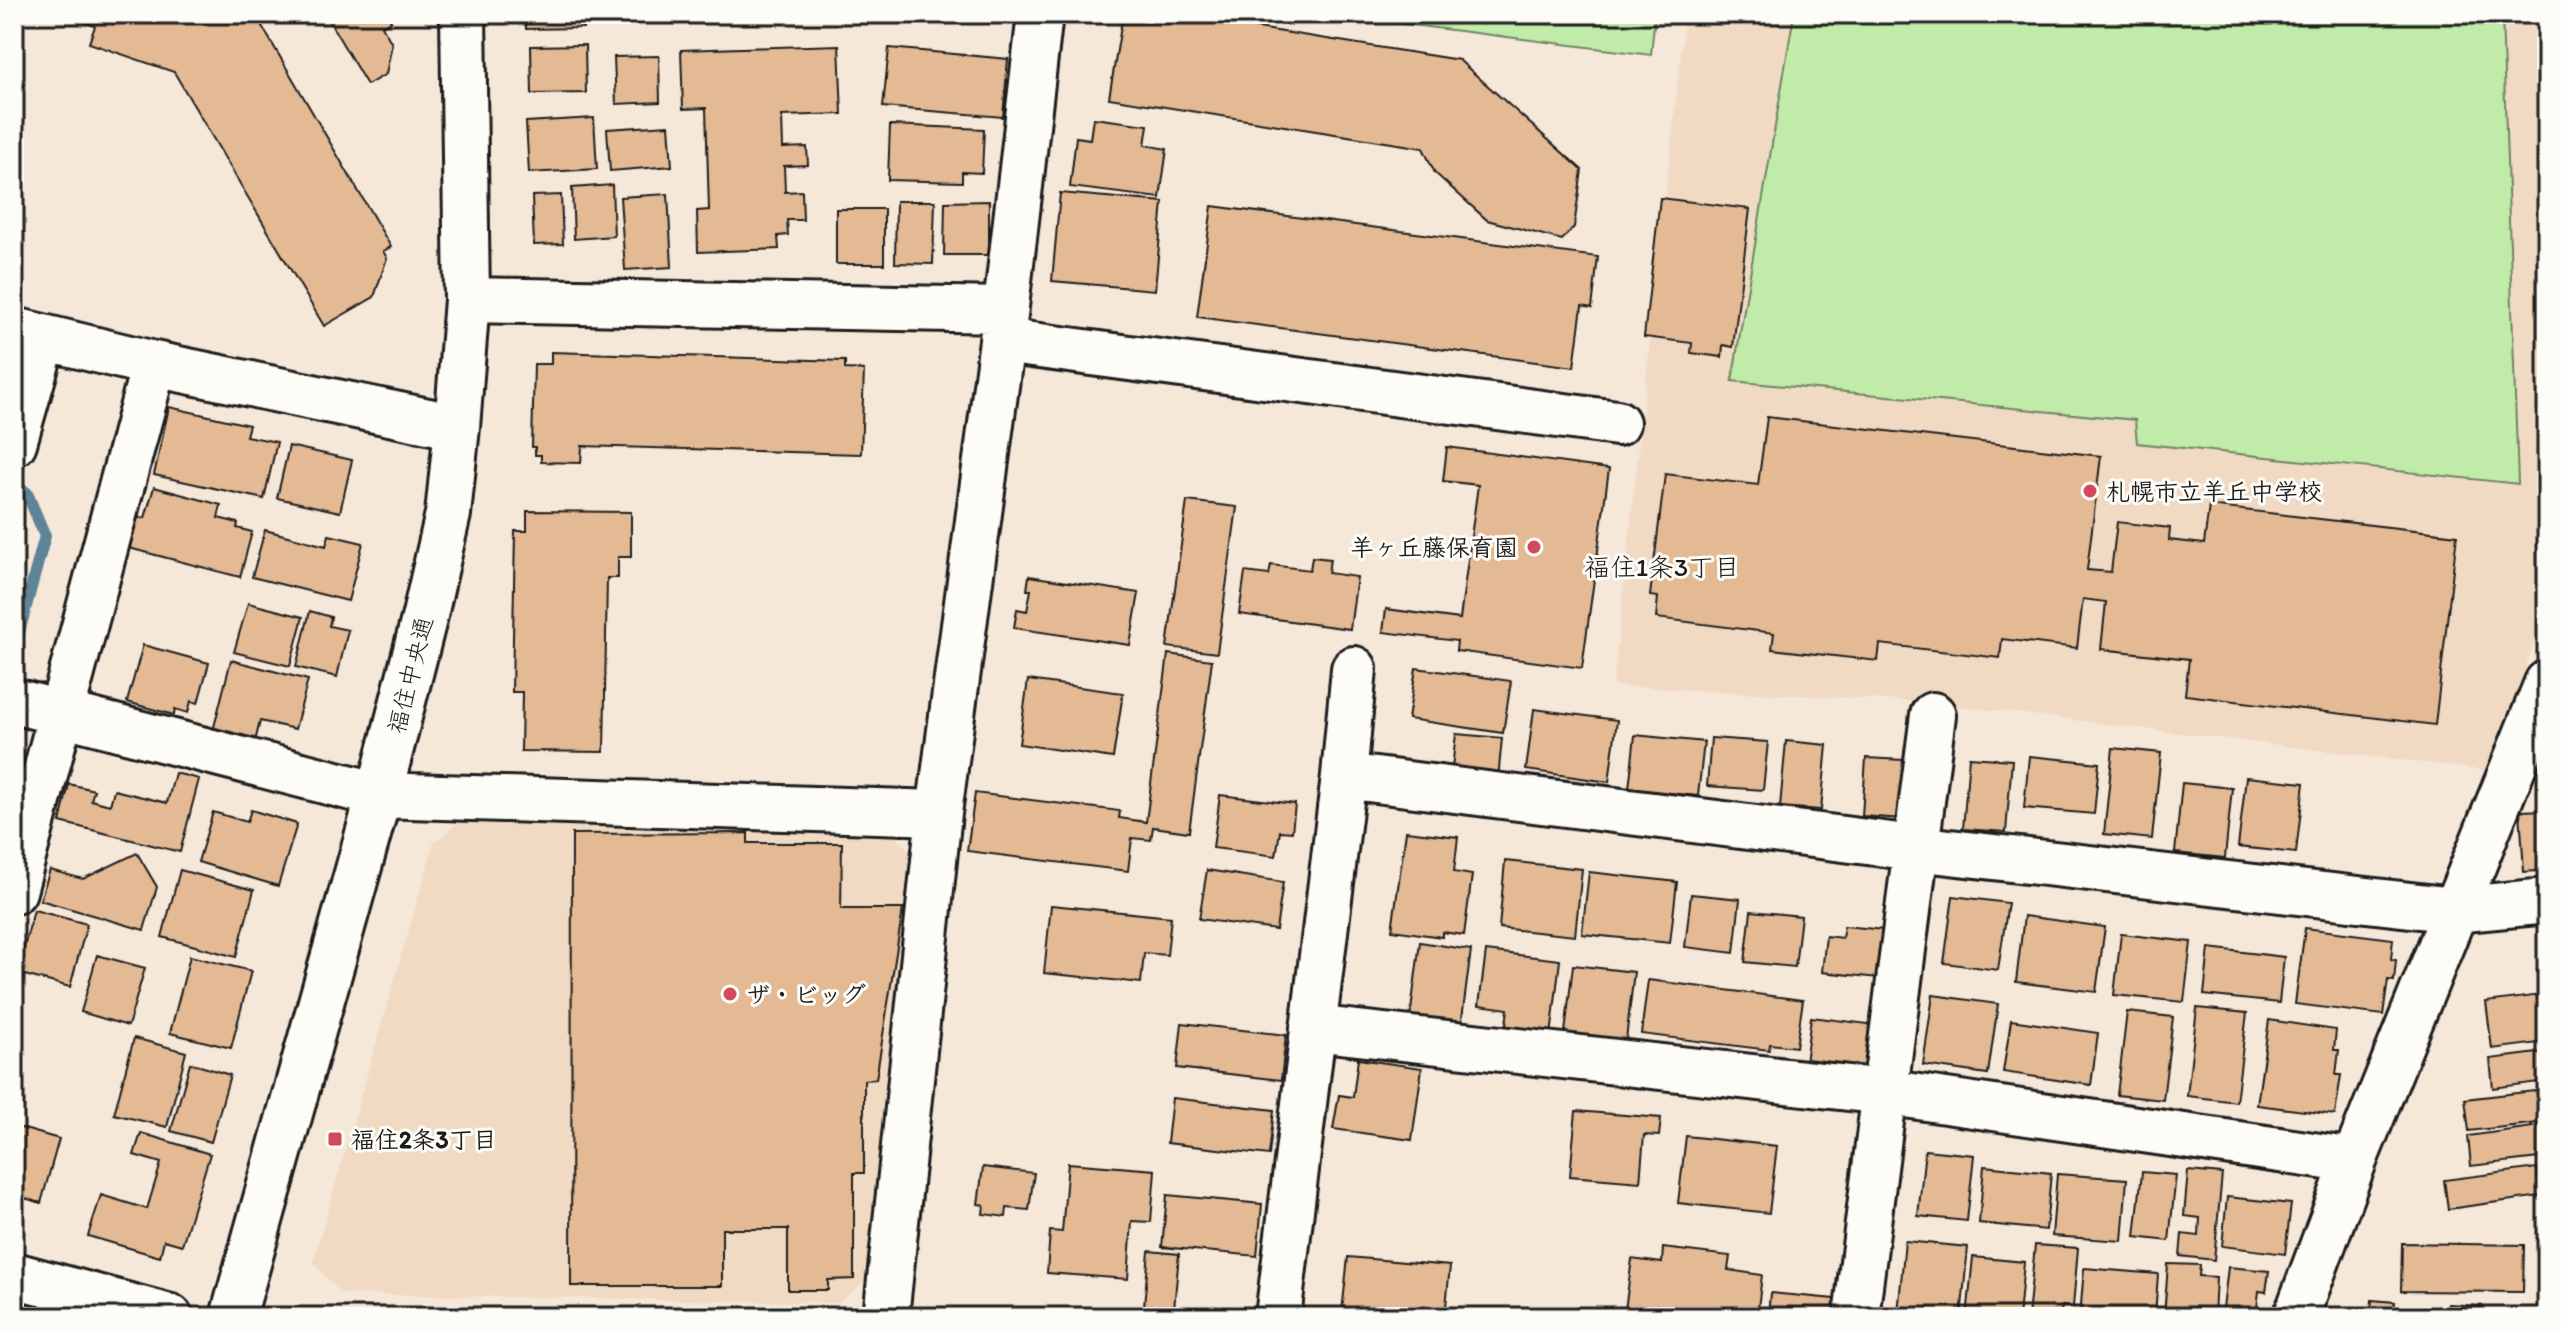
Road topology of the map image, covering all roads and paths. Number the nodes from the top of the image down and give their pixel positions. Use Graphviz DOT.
graph roads {
  1 [pos="463,14"];
  2 [pos="1040,14"];
  3 [pos="467,300"];
  4 [pos="1003,326"];
  5 [pos="29,334"];
  6 [pos="154,364"];
  7 [pos="1617,423"];
  8 [pos="457,427"];
  9 [pos="14,443"];
  10 [pos="1354,669"];
  11 [pos="2547,683"];
  12 [pos="38,707"];
  13 [pos="1933,715"];
  14 [pos="1344,776"];
  15 [pos="379,795"];
  16 [pos="939,813"];
  17 [pos="1915,848"];
  18 [pos="14,891"];
  19 [pos="2547,901"];
  20 [pos="2454,910"];
  21 [pos="1313,1028"];
  22 [pos="1885,1092"];
  23 [pos="2354,1161"];
  24 [pos="14,1275"];
  25 [pos="170,1317"];
  26 [pos="233,1317"];
  27 [pos="886,1317"];
  28 [pos="1278,1317"];
  29 [pos="1856,1317"];
  30 [pos="2296,1317"];
  1 -- 3 [label="street, 福住中央通"];
  2 -- 4 [label="street"];
  3 -- 4 [label="street"];
  3 -- 8 [label="street, 福住中央通"];
  4 -- 7 [label="street"];
  4 -- 16 [label="street"];
  5 -- 6 [label="street"];
  5 -- 9 [label="street"];
  6 -- 8 [label="street"];
  6 -- 12 [label="street"];
  8 -- 15 [label="street, 福住中央通"];
  10 -- 14 [label="street"];
  11 -- 20 [label="street"];
  12 -- 15 [label="street"];
  12 -- 18 [label="street"];
  13 -- 17 [label="street"];
  14 -- 17 [label="street"];
  14 -- 21 [label="street"];
  15 -- 16 [label="street"];
  15 -- 26 [label="street, 福住中央通"];
  16 -- 27 [label="street"];
  17 -- 20 [label="street"];
  17 -- 22 [label="street"];
  19 -- 20 [label="street"];
  20 -- 23 [label="street"];
  21 -- 22 [label="street"];
  21 -- 28 [label="street"];
  22 -- 23 [label="street"];
  22 -- 29 [label="street"];
  23 -- 30 [label="street"];
  24 -- 25 [label="street"];
}
